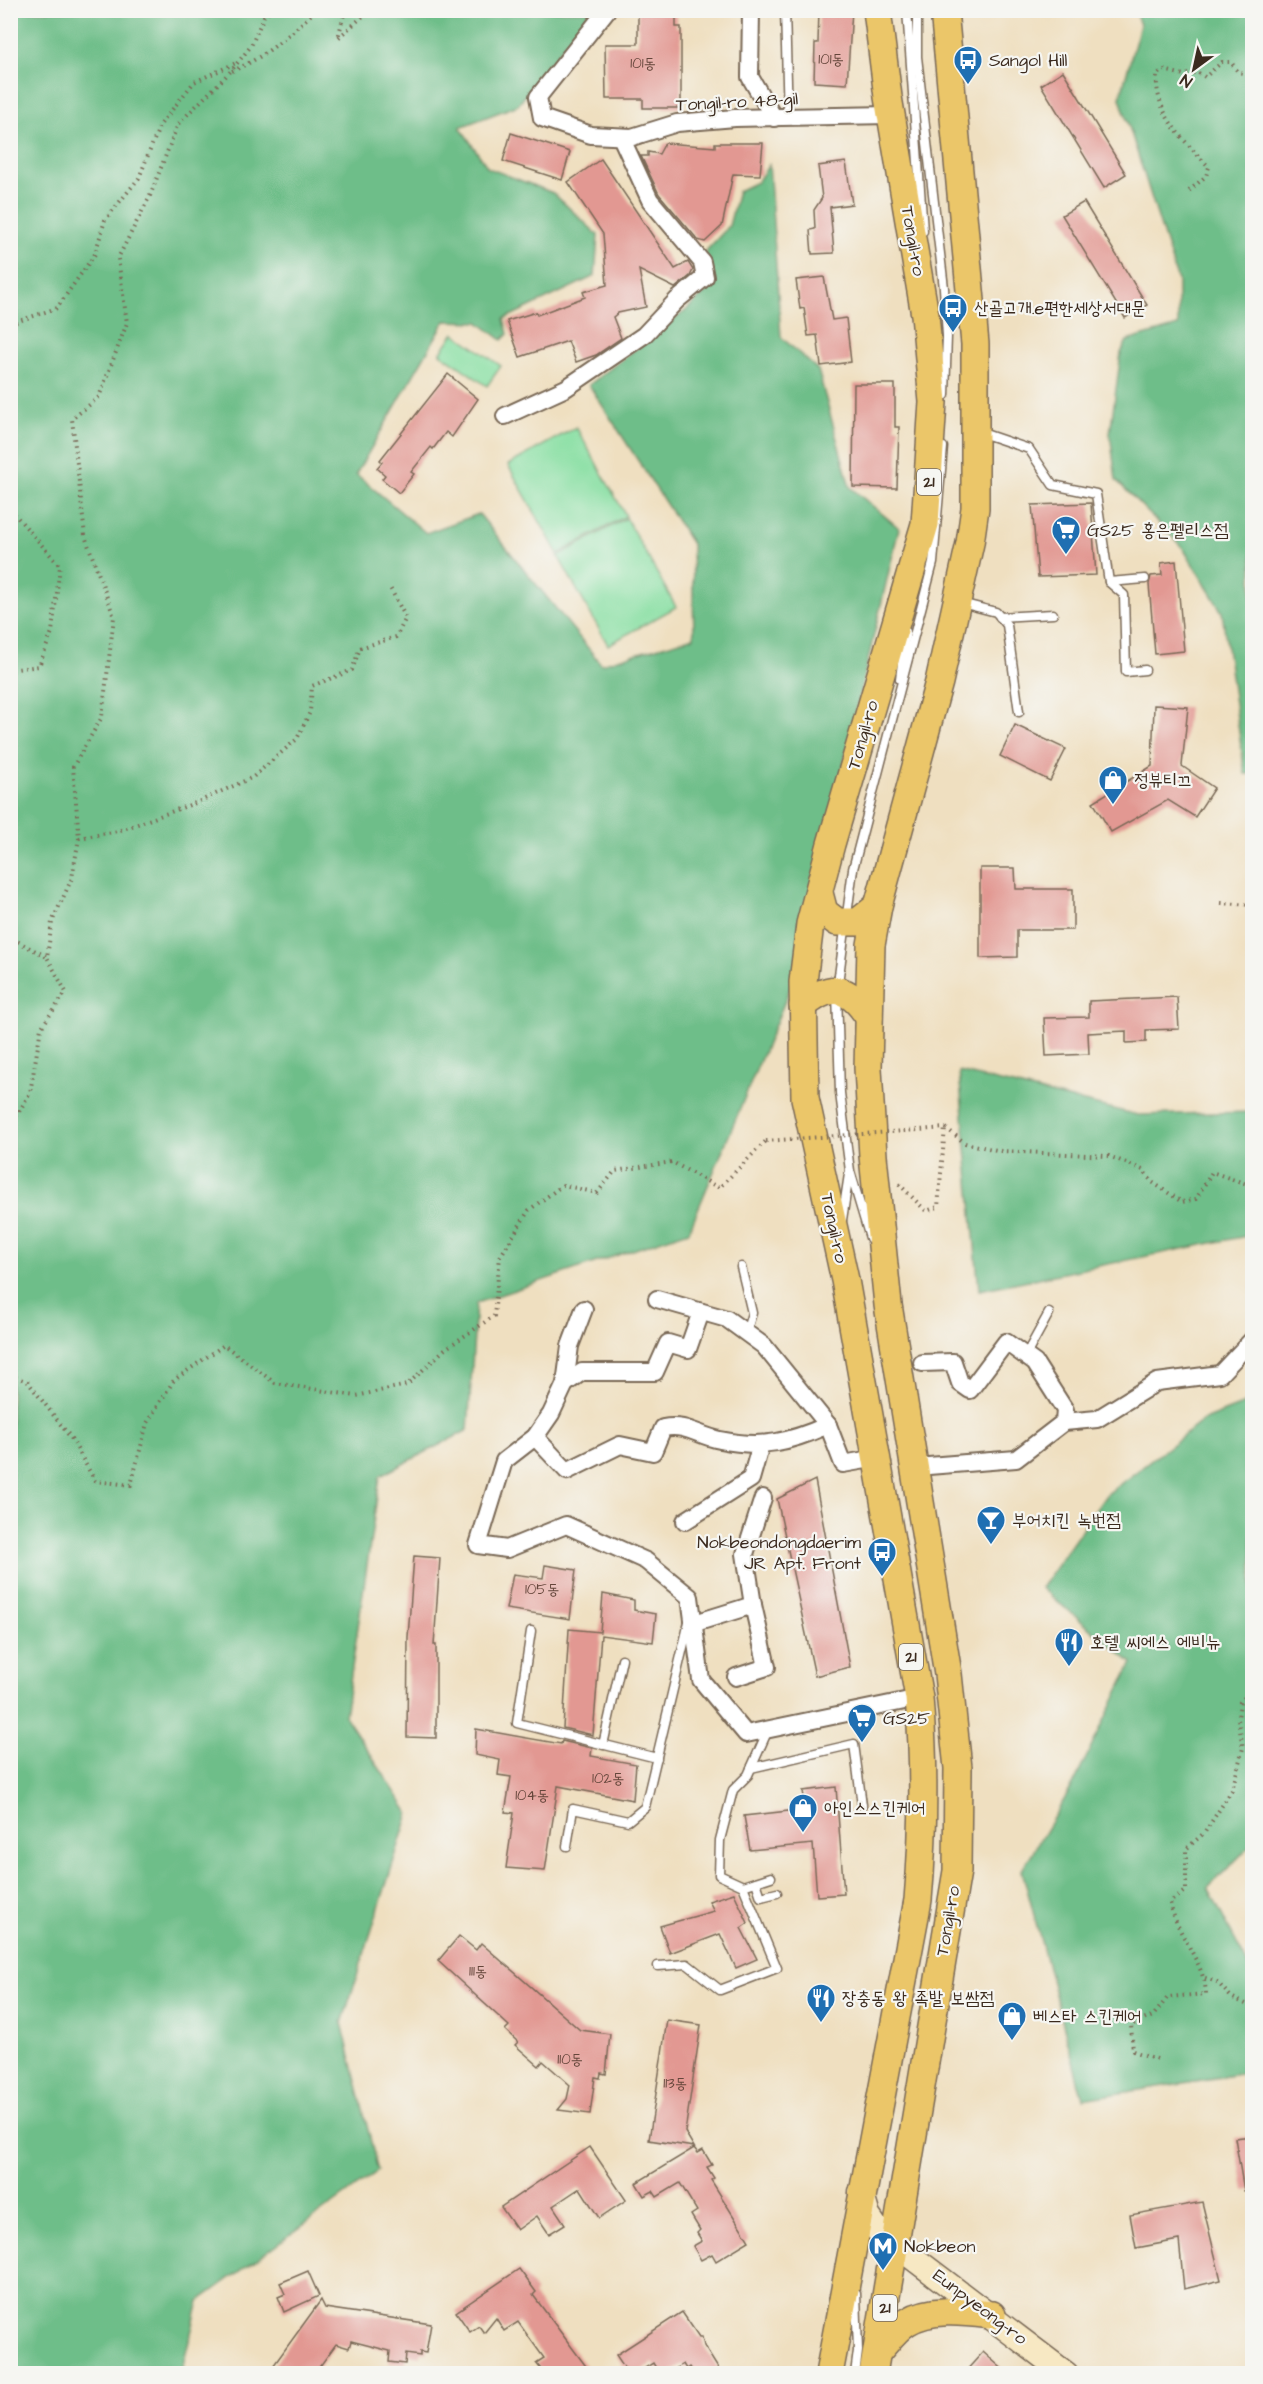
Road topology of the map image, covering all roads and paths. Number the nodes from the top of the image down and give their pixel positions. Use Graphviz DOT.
graph roads {
  1 [pos="270,10"];
  2 [pos="316,10"];
  3 [pos="345,10"];
  4 [pos="370,10"];
  5 [pos="607,10"];
  6 [pos="751,10"];
  7 [pos="785,10"];
  8 [pos="877,10"];
  9 [pos="907,10"];
  10 [pos="917,10"];
  11 [pos="944,10"];
  12 [pos="239,62"];
  13 [pos="231,71"];
  14 [pos="1252,75"];
  15 [pos="890,115"];
  16 [pos="781,118"];
  17 [pos="621,136"];
  18 [pos="1189,191"];
  19 [pos="920,275"];
  20 [pos="10,324"];
  21 [pos="944,409"];
  22 [pos="505,417"];
  23 [pos="976,431"];
  24 [pos="943,440"];
  25 [pos="10,509"];
  26 [pos="915,560"];
  27 [pos="1145,579"];
  28 [pos="1109,582"];
  29 [pos="389,586"];
  30 [pos="957,603"];
  31 [pos="1053,614"];
  32 [pos="908,616"];
  33 [pos="1000,617"];
  34 [pos="906,627"];
  35 [pos="10,670"];
  36 [pos="1145,670"];
  37 [pos="896,706"];
  38 [pos="1019,712"];
  39 [pos="79,838"];
  40 [pos="819,893"];
  41 [pos="1221,903"];
  42 [pos="1252,905"];
  43 [pos="878,906"];
  44 [pos="844,922"];
  45 [pos="10,933"];
  46 [pos="47,957"];
  47 [pos="837,991"];
  48 [pos="803,1006"];
  49 [pos="868,1017"];
  50 [pos="10,1127"];
  51 [pos="946,1128"];
  52 [pos="850,1171"];
  53 [pos="893,1174"];
  54 [pos="1252,1186"];
  55 [pos="838,1246"];
  56 [pos="741,1267"];
  57 [pos="657,1299"];
  58 [pos="888,1305"];
  59 [pos="584,1309"];
  60 [pos="701,1312"];
  61 [pos="1049,1313"];
  62 [pos="746,1333"];
  63 [pos="1252,1340"];
  64 [pos="1026,1355"];
  65 [pos="922,1363"];
  66 [pos="10,1375"];
  67 [pos="565,1384"];
  68 [pos="1064,1422"];
  69 [pos="828,1425"];
  70 [pos="535,1437"];
  71 [pos="761,1444"];
  72 [pos="877,1458"];
  73 [pos="916,1467"];
  74 [pos="763,1498"];
  75 [pos="685,1521"];
  76 [pos="753,1605"];
  77 [pos="693,1615"];
  78 [pos="531,1631"];
  79 [pos="622,1659"];
  80 [pos="736,1677"];
  81 [pos="1252,1690"];
  82 [pos="919,1698"];
  83 [pos="768,1729"];
  84 [pos="603,1745"];
  85 [pos="657,1758"];
  86 [pos="751,1768"];
  87 [pos="862,1805"];
  88 [pos="567,1846"];
  89 [pos="771,1877"];
  90 [pos="756,1882"];
  91 [pos="743,1886"];
  92 [pos="777,1893"];
  93 [pos="658,1966"];
  94 [pos="1205,1978"];
  95 [pos="1252,2007"];
  96 [pos="1156,2059"];
  97 [pos="861,2192"];
  98 [pos="855,2238"];
  99 [pos="894,2242"];
  100 [pos="992,2315"];
  101 [pos="877,2361"];
  102 [pos="829,2373"];
  103 [pos="855,2373"];
  104 [pos="1066,2373"];
  1 -- 12 [label="path"];
  2 -- 13 [label="path"];
  3 -- 4 [label="path"];
  5 -- 17 [label="street, Tongil-ro 48-gil"];
  6 -- 16 [label="street"];
  7 -- 16 [label="lane"];
  8 -- 15 [label="main road, Tongil-ro / 21"];
  9 -- 19 [label="lane"];
  10 -- 21 [label="lane"];
  11 -- 23 [label="main road, Tongil-ro / 21"];
  12 -- 13 [label="path"];
  12 -- 20 [label="path"];
  13 -- 39 [label="path"];
  14 -- 18 [label="path"];
  15 -- 16 [label="street, Tongil-ro 48-gil"];
  15 -- 19 [label="main road, Tongil-ro / 21"];
  16 -- 17 [label="street, Tongil-ro 48-gil"];
  17 -- 22 [label="street"];
  19 -- 26 [label="main road, Tongil-ro / 21"];
  23 -- 28 [label="lane"];
  23 -- 30 [label="main road, Tongil-ro / 21"];
  24 -- 37 [label="lane"];
  25 -- 35 [label="path"];
  26 -- 32 [label="lane"];
  26 -- 40 [label="main road, Tongil-ro / 21"];
  27 -- 28 [label="lane"];
  28 -- 36 [label="lane"];
  29 -- 39 [label="path"];
  30 -- 33 [label="lane"];
  30 -- 43 [label="main road, Tongil-ro / 21"];
  31 -- 33 [label="lane"];
  33 -- 38 [label="lane"];
  34 -- 37 [label="lane"];
  37 -- 44 [label="lane"];
  39 -- 46 [label="path"];
  40 -- 44 [label="main road"];
  40 -- 48 [label="main road, Tongil-ro / 21"];
  41 -- 42 [label="path"];
  43 -- 44 [label="main road"];
  43 -- 49 [label="main road, Tongil-ro / 21"];
  44 -- 47 [label="lane"];
  45 -- 46 [label="path"];
  46 -- 50 [label="path"];
  47 -- 48 [label="main road"];
  47 -- 49 [label="main road"];
  47 -- 52 [label="lane"];
  48 -- 55 [label="main road, Tongil-ro / 21"];
  49 -- 58 [label="main road, Tongil-ro / 21"];
  51 -- 53 [label="path"];
  51 -- 54 [label="path"];
  51 -- 66 [label="path, bridge"];
  52 -- 55 [label="lane"];
  52 -- 58 [label="lane"];
  55 -- 72 [label="main road, Tongil-ro / 21"];
  56 -- 62 [label="lane"];
  57 -- 60 [label="street"];
  58 -- 73 [label="main road, Tongil-ro / 21"];
  59 -- 67 [label="street"];
  60 -- 62 [label="street"];
  60 -- 67 [label="street"];
  61 -- 64 [label="lane"];
  62 -- 69 [label="street"];
  63 -- 68 [label="street"];
  64 -- 65 [label="street"];
  64 -- 68 [label="street"];
  67 -- 70 [label="street"];
  68 -- 73 [label="street"];
  69 -- 71 [label="street"];
  69 -- 72 [label="street"];
  70 -- 71 [label="street"];
  70 -- 77 [label="street"];
  71 -- 75 [label="street"];
  72 -- 82 [label="main road, Tongil-ro / 21"];
  73 -- 99 [label="main road, Tongil-ro / 21"];
  74 -- 76 [label="street"];
  76 -- 77 [label="street"];
  76 -- 80 [label="street"];
  77 -- 83 [label="street"];
  77 -- 85 [label="lane"];
  78 -- 84 [label="lane"];
  79 -- 84 [label="lane"];
  81 -- 94 [label="path"];
  82 -- 83 [label="street"];
  82 -- 97 [label="main road, Tongil-ro / 21"];
  83 -- 86 [label="lane"];
  84 -- 85 [label="lane"];
  85 -- 88 [label="lane"];
  86 -- 87 [label="lane"];
  86 -- 91 [label="lane"];
  89 -- 90 [label="lane"];
  90 -- 91 [label="lane"];
  90 -- 92 [label="lane"];
  91 -- 93 [label="lane"];
  94 -- 95 [label="path"];
  94 -- 96 [label="path"];
  97 -- 98 [label="main road, Tongil-ro / 21"];
  97 -- 99 [label="main road, Eunpyeong-ro"];
  98 -- 102 [label="main road, Tongil-ro / 21"];
  98 -- 103 [label="lane"];
  99 -- 100 [label="main road, Eunpyeong-ro"];
  99 -- 101 [label="main road, Tongil-ro / 21"];
  100 -- 101 [label="main road"];
  100 -- 104 [label="main road, Eunpyeong-ro"];
}
